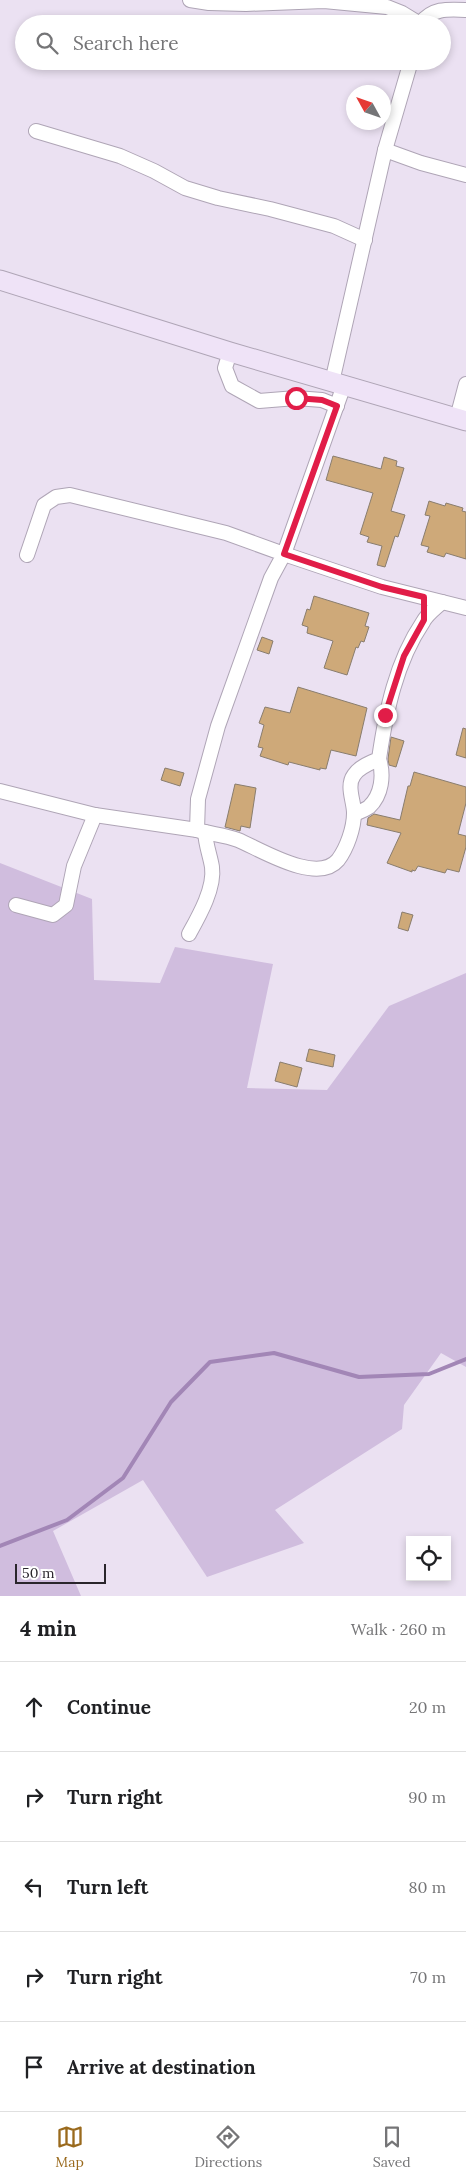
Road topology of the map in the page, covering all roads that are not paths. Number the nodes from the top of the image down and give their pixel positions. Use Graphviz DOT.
graph roads {
  1 [pos="190,0"];
  2 [pos="324,0"];
  3 [pos="466,10"];
  4 [pos="405,15"];
  5 [pos="428,15"];
  6 [pos="408,70"];
  7 [pos="36,131"];
  8 [pos="385,150"];
  9 [pos="466,175"];
  10 [pos="365,240"];
  11 [pos="0,280"];
  12 [pos="230,352"];
  13 [pos="338,384"];
  14 [pos="466,384"];
  15 [pos="337,406"];
  16 [pos="461,420"];
  17 [pos="284,554"];
  18 [pos="27,555"];
  19 [pos="424,597"];
  20 [pos="442,602"];
  21 [pos="466,608"];
  22 [pos="424,620"];
  23 [pos="379,759"];
  24 [pos="0,791"];
  25 [pos="354,814"];
  26 [pos="95,815"];
  27 [pos="201,831"];
  28 [pos="16,905"];
  29 [pos="190,934"];
  1 -- 2 [label="street"];
  2 -- 4 [label="street"];
  3 -- 5 [label="street"];
  6 -- 8 [label="street"];
  7 -- 10 [label="street"];
  8 -- 9 [label="street"];
  8 -- 10 [label="street"];
  10 -- 13 [label="street"];
  11 -- 12 [label="street"];
  12 -- 13 [label="street"];
  12 -- 15 [label="street"];
  13 -- 15 [label="street"];
  13 -- 16 [label="street"];
  14 -- 16 [label="street"];
  15 -- 17 [label="street"];
  17 -- 18 [label="street"];
  17 -- 19 [label="street"];
  17 -- 27 [label="street"];
  19 -- 20 [label="street"];
  19 -- 22 [label="street"];
  20 -- 21 [label="street"];
  20 -- 22 [label="street"];
  22 -- 23 [label="street"];
  23 -- 25 [label="street"];
  23 -- 25 [label="street"];
  24 -- 26 [label="street"];
  25 -- 27 [label="street"];
  26 -- 27 [label="street"];
  26 -- 28 [label="street"];
  27 -- 29 [label="street"];
}
